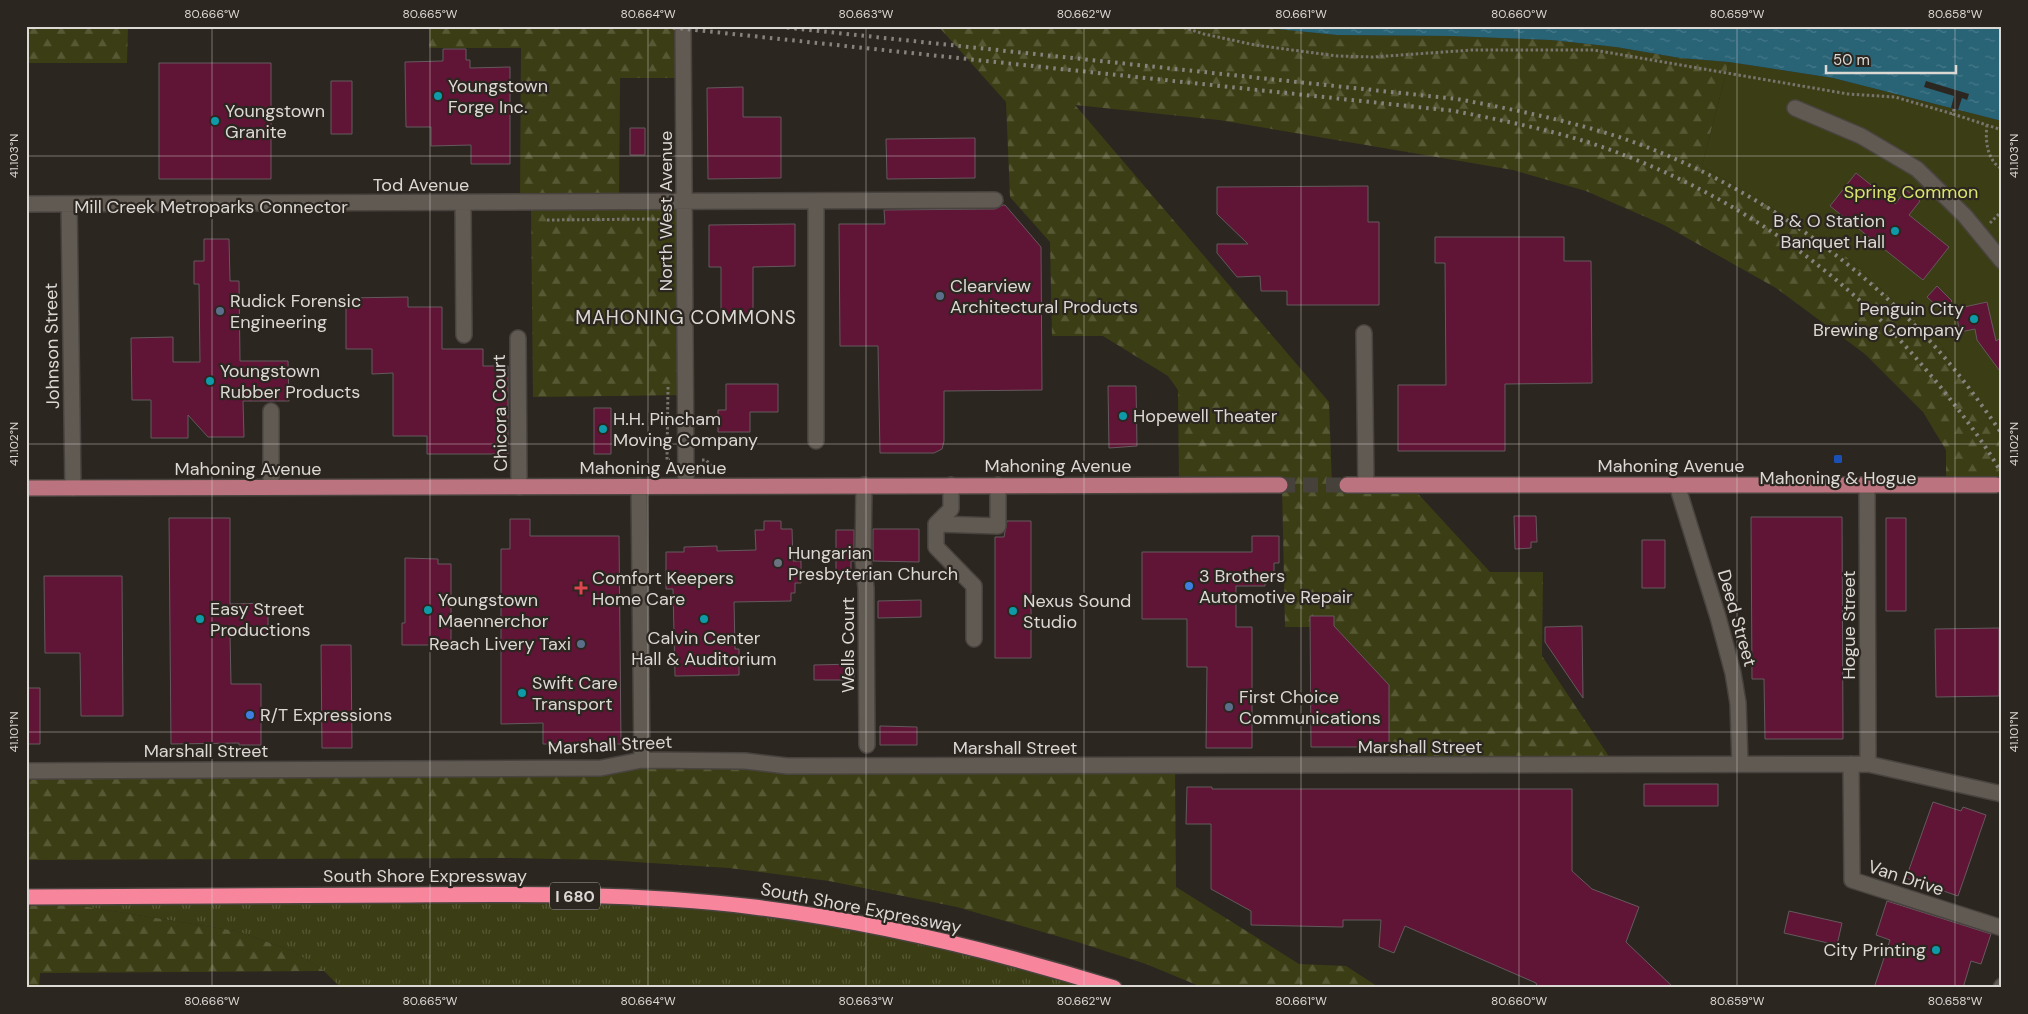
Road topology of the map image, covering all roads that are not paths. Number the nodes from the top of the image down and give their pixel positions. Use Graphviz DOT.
graph roads {
  1 [pos="683,26"];
  2 [pos="1795,108"];
  3 [pos="995,200"];
  4 [pos="816,202"];
  5 [pos="463,203"];
  6 [pos="686,203"];
  7 [pos="26,204"];
  8 [pos="69,204"];
  9 [pos="2002,261"];
  10 [pos="1364,333"];
  11 [pos="464,335"];
  12 [pos="518,338"];
  13 [pos="271,411"];
  14 [pos="816,441"];
  15 [pos="864,485"];
  16 [pos="952,485"];
  17 [pos="998,485"];
  18 [pos="1280,485"];
  19 [pos="1347,485"];
  20 [pos="1366,485"];
  21 [pos="1678,485"];
  22 [pos="1996,485"];
  23 [pos="640,486"];
  24 [pos="686,486"];
  25 [pos="1867,486"];
  26 [pos="271,487"];
  27 [pos="519,487"];
  28 [pos="26,488"];
  29 [pos="73,488"];
  30 [pos="936,524"];
  31 [pos="974,639"];
  32 [pos="867,745"];
  33 [pos="642,760"];
  34 [pos="1740,764"];
  35 [pos="1851,764"];
  36 [pos="1868,764"];
  37 [pos="26,771"];
  38 [pos="2002,794"];
  39 [pos="26,897"];
  40 [pos="2002,928"];
  41 [pos="1114,988"];
  1 -- 6 [label="street, North West Avenue"];
  2 -- 9 [label="street"];
  3 -- 4 [label="street, Tod Avenue"];
  4 -- 6 [label="street, Tod Avenue"];
  4 -- 14 [label="street"];
  5 -- 6 [label="street, Tod Avenue"];
  5 -- 8 [label="street, Tod Avenue"];
  5 -- 11 [label="street"];
  6 -- 24 [label="street, North West Avenue"];
  7 -- 8 [label="street, Tod Avenue"];
  8 -- 29 [label="street, Johnson Street"];
  10 -- 20 [label="street"];
  12 -- 27 [label="street, Chicora Court"];
  13 -- 26 [label="street"];
  15 -- 16 [label="main road, Mahoning Avenue"];
  15 -- 24 [label="main road, Mahoning Avenue"];
  15 -- 32 [label="street, Wells Court"];
  16 -- 17 [label="main road, Mahoning Avenue"];
  16 -- 30 [label="street"];
  17 -- 18 [label="main road, Mahoning Avenue"];
  17 -- 30 [label="street"];
  19 -- 20 [label="main road, Mahoning Avenue"];
  20 -- 21 [label="main road, Mahoning Avenue"];
  21 -- 25 [label="main road, Mahoning Avenue"];
  21 -- 34 [label="street, Deed Street"];
  22 -- 25 [label="main road, Mahoning Avenue"];
  23 -- 24 [label="main road, Mahoning Avenue"];
  23 -- 27 [label="main road, Mahoning Avenue"];
  23 -- 33 [label="street"];
  25 -- 36 [label="street, Hogue Street"];
  26 -- 27 [label="main road, Mahoning Avenue"];
  26 -- 29 [label="main road, Mahoning Avenue"];
  28 -- 29 [label="main road, Mahoning Avenue"];
  30 -- 31 [label="street"];
  33 -- 34 [label="street, Marshall Street"];
  33 -- 37 [label="street, Marshall Street"];
  34 -- 35 [label="street, Marshall Street"];
  35 -- 36 [label="street, Marshall Street"];
  35 -- 40 [label="street, Van Drive"];
  36 -- 38 [label="street, Marshall Street"];
  39 -- 41 [label="highway, South Shore Expressway / I 680"];
}
